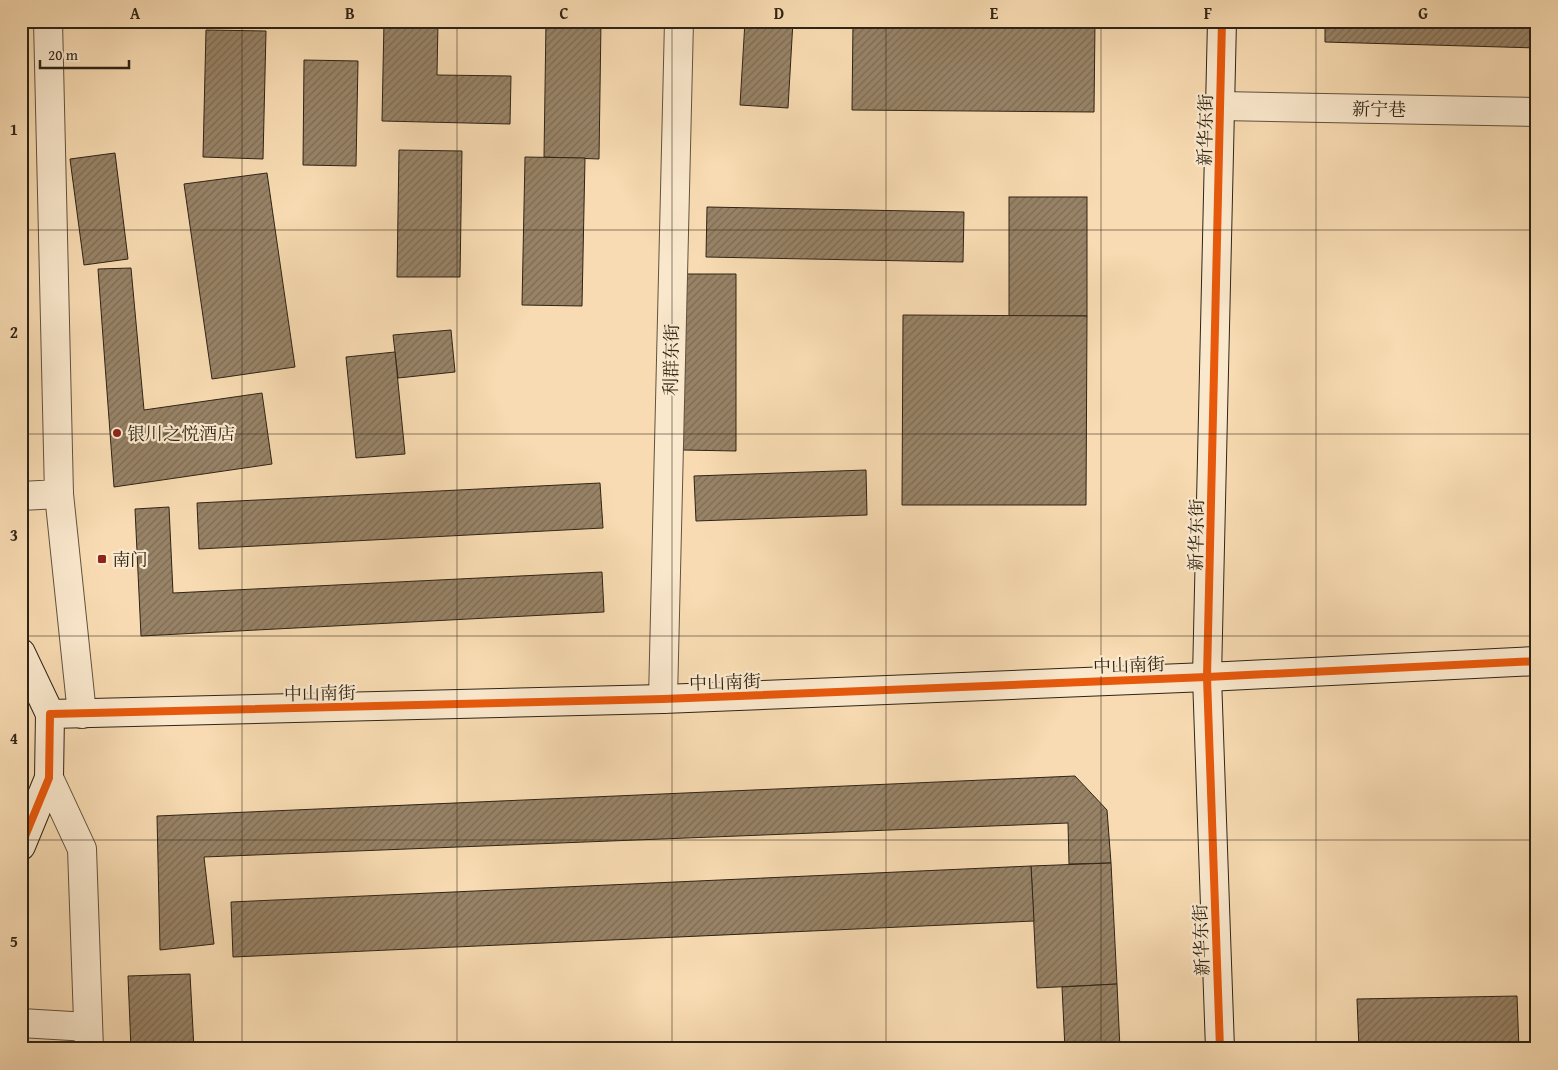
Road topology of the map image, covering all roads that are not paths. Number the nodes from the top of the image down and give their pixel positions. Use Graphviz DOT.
graph roads {
  1 [pos="48,21"];
  2 [pos="679,21"];
  3 [pos="1222,21"];
  4 [pos="1221,106"];
  5 [pos="1537,112"];
  6 [pos="59,494"];
  7 [pos="21,496"];
  8 [pos="21,653"];
  9 [pos="1537,661"];
  10 [pos="1207,677"];
  11 [pos="663,699"];
  12 [pos="50,714"];
  13 [pos="82,714"];
  14 [pos="49,778"];
  15 [pos="21,846"];
  16 [pos="21,1023"];
  17 [pos="88,1038"];
  18 [pos="1220,1049"];
  1 -- 6 [label="street"];
  2 -- 11 [label="street, 利群东街"];
  3 -- 4 [label="street, 新华东街"];
  4 -- 5 [label="street, 新宁巷"];
  4 -- 10 [label="street, 新华东街"];
  6 -- 7 [label="street"];
  6 -- 13 [label="street"];
  8 -- 12 [label="street"];
  9 -- 10 [label="street, 中山南街"];
  10 -- 11 [label="street, 中山南街"];
  10 -- 18 [label="street, 新华东街"];
  11 -- 13 [label="street, 中山南街"];
  12 -- 13 [label="street, 中山南街"];
  12 -- 14 [label="street"];
  14 -- 15 [label="street"];
  14 -- 17 [label="street"];
  16 -- 17 [label="street"];
}
